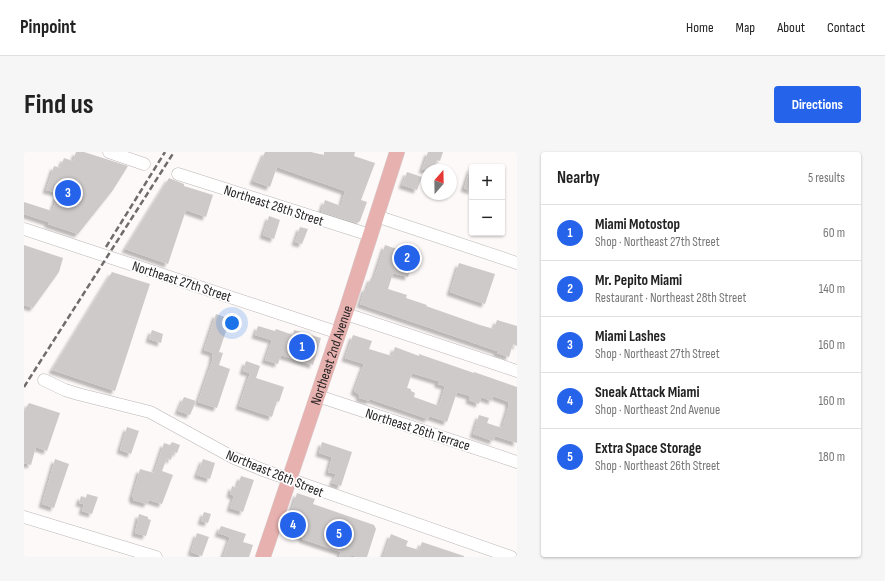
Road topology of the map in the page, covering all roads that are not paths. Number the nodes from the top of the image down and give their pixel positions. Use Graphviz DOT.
graph roads {
  1 [pos="109,152"];
  2 [pos="397,152"];
  3 [pos="144,164"];
  4 [pos="178,174"];
  5 [pos="376,216"];
  6 [pos="24,229"];
  7 [pos="370,235"];
  8 [pos="517,263"];
  9 [pos="346,314"];
  10 [pos="339,333"];
  11 [pos="517,371"];
  12 [pos="44,380"];
  13 [pos="318,396"];
  14 [pos="517,462"];
  15 [pos="290,480"];
  16 [pos="24,517"];
  17 [pos="156,557"];
  18 [pos="264,557"];
  19 [pos="511,557"];
  1 -- 3 [label="street"];
  2 -- 5 [label="main road, Northeast 2nd Avenue"];
  4 -- 7 [label="street, Northeast 28th Street"];
  5 -- 7 [label="main road, Northeast 2nd Avenue"];
  5 -- 8 [label="street"];
  6 -- 10 [label="street, Northeast 27th Street"];
  7 -- 9 [label="main road, Northeast 2nd Avenue"];
  9 -- 10 [label="main road, Northeast 2nd Avenue"];
  9 -- 11 [label="street"];
  10 -- 13 [label="main road, Northeast 2nd Avenue"];
  12 -- 15 [label="street, Northeast 26th Street"];
  13 -- 14 [label="street, Northeast 26th Terrace"];
  13 -- 15 [label="main road, Northeast 2nd Avenue"];
  15 -- 18 [label="main road, Northeast 2nd Avenue"];
  15 -- 19 [label="street, Northeast 26th Street"];
  16 -- 17 [label="street"];
}
